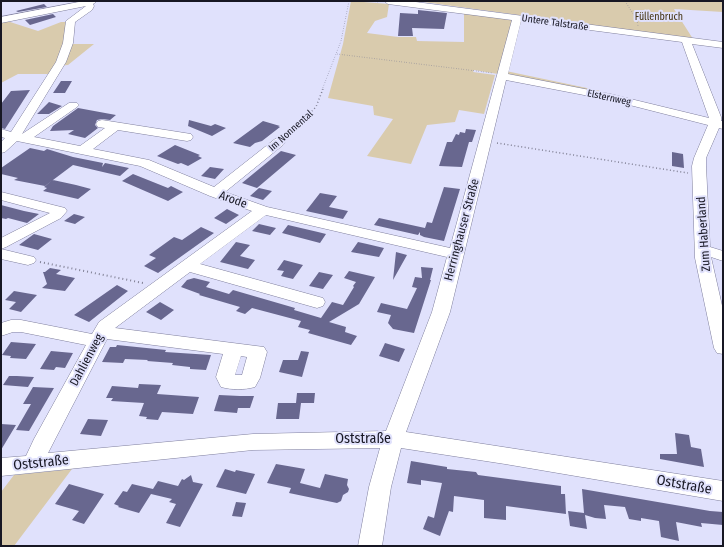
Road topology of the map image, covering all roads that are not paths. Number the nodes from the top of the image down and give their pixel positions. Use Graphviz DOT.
graph roads {
  1 [pos="388,1"];
  2 [pos="92,2"];
  3 [pos="517,18"];
  4 [pos="1,20"];
  5 [pos="686,40"];
  6 [pos="723,45"];
  7 [pos="502,76"];
  8 [pos="73,105"];
  9 [pos="719,123"];
  10 [pos="102,124"];
  11 [pos="116,126"];
  12 [pos="13,136"];
  13 [pos="187,137"];
  14 [pos="279,142"];
  15 [pos="1,149"];
  16 [pos="84,150"];
  17 [pos="215,193"];
  18 [pos="1,196"];
  19 [pos="262,210"];
  20 [pos="1,244"];
  21 [pos="703,250"];
  22 [pos="1,254"];
  23 [pos="455,254"];
  24 [pos="723,256"];
  25 [pos="28,260"];
  26 [pos="188,266"];
  27 [pos="317,302"];
  28 [pos="1,330"];
  29 [pos="99,336"];
  30 [pos="723,348"];
  31 [pos="234,349"];
  32 [pos="394,439"];
  33 [pos="34,463"];
  34 [pos="1,467"];
  35 [pos="723,491"];
  36 [pos="370,546"];
  1 -- 3 [label="street, Untere Talstraße"];
  2 -- 4 [label="street"];
  2 -- 12 [label="street"];
  3 -- 5 [label="street, Untere Talstraße"];
  3 -- 7 [label="street, Herringhauser Straße"];
  5 -- 6 [label="street, Untere Talstraße"];
  5 -- 9 [label="street"];
  7 -- 9 [label="street, Elsternweg"];
  7 -- 23 [label="street, Herringhauser Straße"];
  8 -- 12 [label="street"];
  9 -- 21 [label="street, Zum Haberland"];
  10 -- 11 [label="street"];
  11 -- 13 [label="street"];
  11 -- 16 [label="street"];
  12 -- 15 [label="street"];
  12 -- 16 [label="street, Arode"];
  14 -- 17 [label="street, Im Nonnental"];
  16 -- 17 [label="street, Arode"];
  17 -- 19 [label="street, Arode"];
  18 -- 20 [label="street"];
  19 -- 23 [label="street, Arode"];
  19 -- 26 [label="street, Dahlienweg"];
  21 -- 24 [label="street"];
  21 -- 30 [label="street, Zum Haberland"];
  22 -- 25 [label="street"];
  23 -- 32 [label="street, Herringhauser Straße"];
  26 -- 27 [label="street"];
  26 -- 29 [label="street, Dahlienweg"];
  28 -- 29 [label="street"];
  29 -- 31 [label="street"];
  29 -- 33 [label="street, Dahlienweg"];
  32 -- 33 [label="street, Oststraße"];
  32 -- 35 [label="street, Oststraße"];
  32 -- 36 [label="street, Herringhauser Straße"];
  33 -- 34 [label="street, Oststraße"];
}
